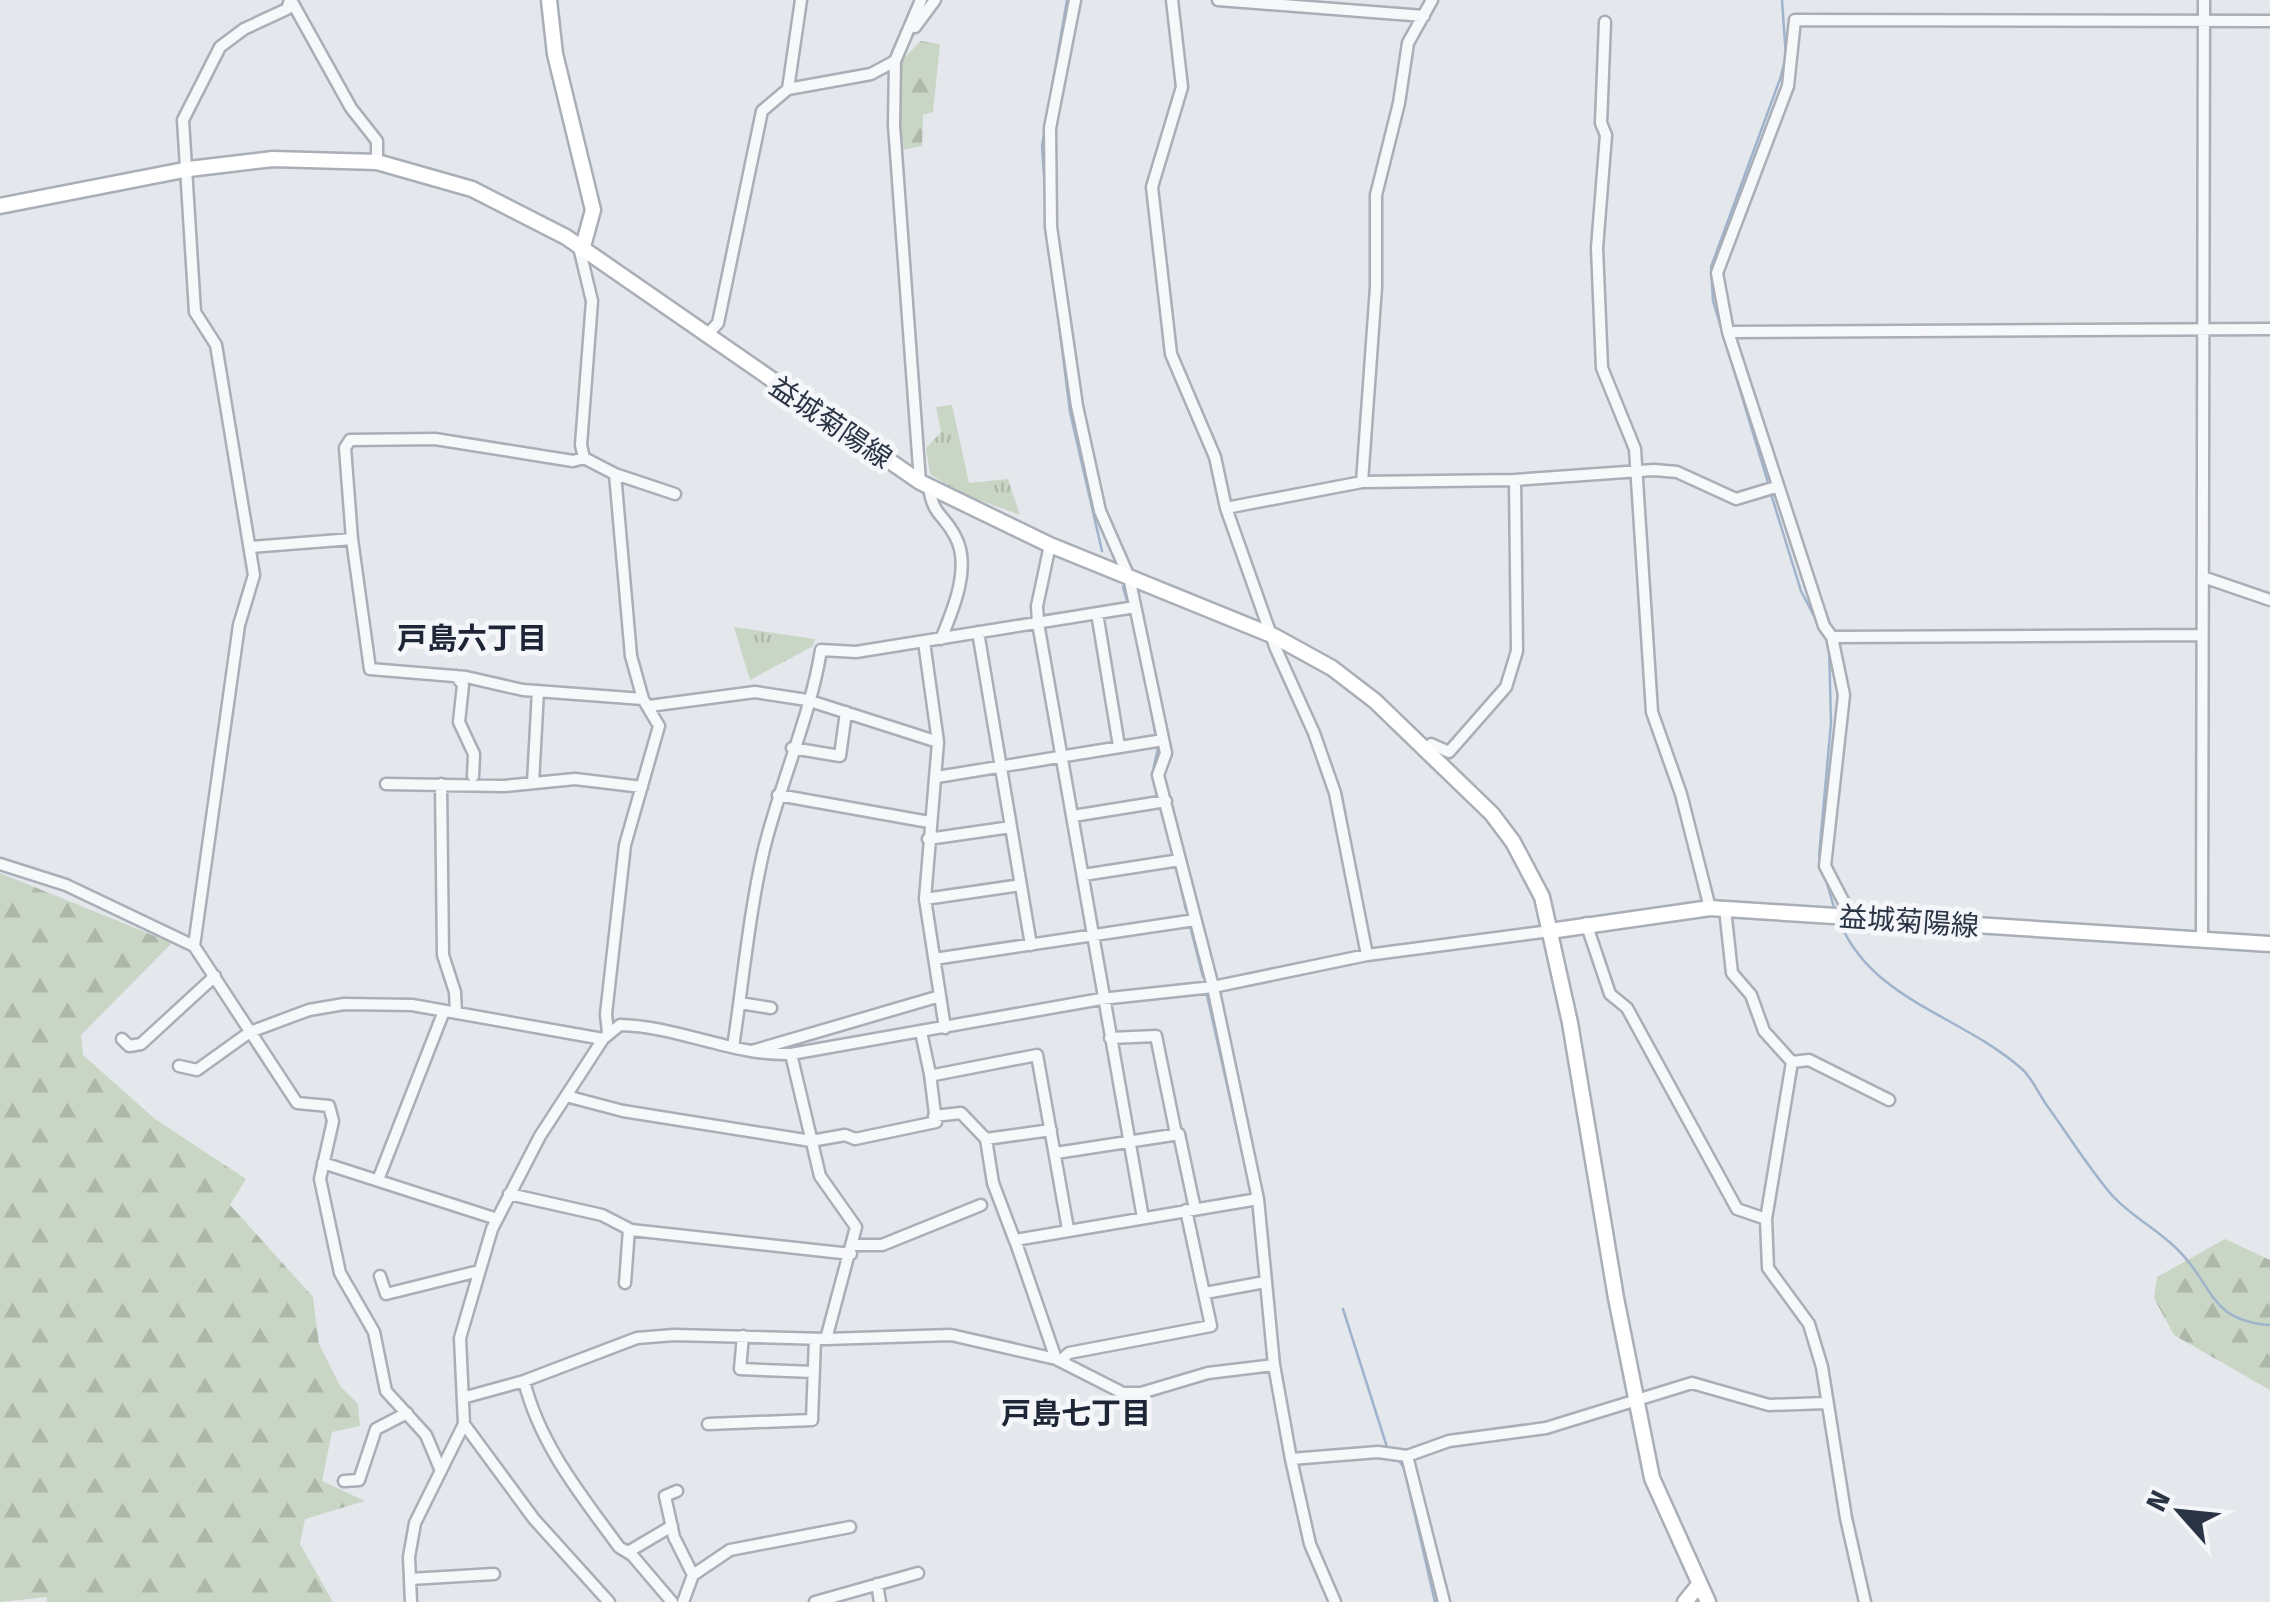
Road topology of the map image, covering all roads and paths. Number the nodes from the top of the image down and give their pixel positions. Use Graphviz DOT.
graph roads {
  1 [pos="291,0"];
  2 [pos="549,0"];
  3 [pos="801,0"];
  4 [pos="921,0"];
  5 [pos="935,0"];
  6 [pos="1075,0"];
  7 [pos="1172,0"];
  8 [pos="1218,0"];
  9 [pos="1432,0"];
  10 [pos="2204,0"];
  11 [pos="1424,16"];
  12 [pos="2270,20"];
  13 [pos="2204,21"];
  14 [pos="1605,22"];
  15 [pos="908,36"];
  16 [pos="895,61"];
  17 [pos="788,89"];
  18 [pos="378,162"];
  19 [pos="189,169"];
  20 [pos="0,206"];
  21 [pos="581,249"];
  22 [pos="2204,329"];
  23 [pos="2270,329"];
  24 [pos="1728,332"];
  25 [pos="706,336"];
  26 [pos="584,458"];
  27 [pos="1634,471"];
  28 [pos="615,474"];
  29 [pos="1515,480"];
  30 [pos="1362,482"];
  31 [pos="925,484"];
  32 [pos="1771,488"];
  33 [pos="675,494"];
  34 [pos="1226,508"];
  35 [pos="352,540"];
  36 [pos="1050,545"];
  37 [pos="251,547"];
  38 [pos="2203,576"];
  39 [pos="1130,577"];
  40 [pos="2270,600"];
  41 [pos="1135,608"];
  42 [pos="1097,614"];
  43 [pos="1038,623"];
  44 [pos="978,632"];
  45 [pos="2202,635"];
  46 [pos="1274,636"];
  47 [pos="1832,636"];
  48 [pos="941,638"];
  49 [pos="924,642"];
  50 [pos="456,676"];
  51 [pos="538,691"];
  52 [pos="807,700"];
  53 [pos="646,702"];
  54 [pos="846,712"];
  55 [pos="1163,740"];
  56 [pos="938,742"];
  57 [pos="1119,746"];
  58 [pos="792,748"];
  59 [pos="1426,750"];
  60 [pos="1062,755"];
  61 [pos="1000,766"];
  62 [pos="474,776"];
  63 [pos="938,776"];
  64 [pos="533,783"];
  65 [pos="386,784"];
  66 [pos="441,784"];
  67 [pos="642,788"];
  68 [pos="778,796"];
  69 [pos="1166,801"];
  70 [pos="1073,816"];
  71 [pos="929,822"];
  72 [pos="1011,827"];
  73 [pos="928,839"];
  74 [pos="1180,860"];
  75 [pos="0,864"];
  76 [pos="1083,875"];
  77 [pos="1020,885"];
  78 [pos="925,899"];
  79 [pos="1718,908"];
  80 [pos="1848,916"];
  81 [pos="1195,920"];
  82 [pos="1586,923"];
  83 [pos="1550,931"];
  84 [pos="1092,934"];
  85 [pos="2202,940"];
  86 [pos="2270,944"];
  87 [pos="1030,945"];
  88 [pos="194,946"];
  89 [pos="1367,956"];
  90 [pos="934,959"];
  91 [pos="215,976"];
  92 [pos="1213,988"];
  93 [pos="940,996"];
  94 [pos="1101,999"];
  95 [pos="740,1003"];
  96 [pos="770,1008"];
  97 [pos="450,1012"];
  98 [pos="945,1028"];
  99 [pos="250,1032"];
  100 [pos="921,1032"];
  101 [pos="606,1036"];
  102 [pos="1110,1038"];
  103 [pos="122,1039"];
  104 [pos="733,1047"];
  105 [pos="751,1052"];
  106 [pos="791,1054"];
  107 [pos="1792,1062"];
  108 [pos="179,1066"];
  109 [pos="930,1074"];
  110 [pos="566,1096"];
  111 [pos="1890,1100"];
  112 [pos="934,1116"];
  113 [pos="1051,1130"];
  114 [pos="1176,1134"];
  115 [pos="986,1139"];
  116 [pos="1128,1140"];
  117 [pos="811,1141"];
  118 [pos="1056,1153"];
  119 [pos="323,1163"];
  120 [pos="378,1180"];
  121 [pos="508,1194"];
  122 [pos="1258,1199"];
  123 [pos="980,1205"];
  124 [pos="1190,1209"];
  125 [pos="1143,1218"];
  126 [pos="1766,1218"];
  127 [pos="496,1219"];
  128 [pos="629,1229"];
  129 [pos="1068,1229"];
  130 [pos="1015,1240"];
  131 [pos="852,1250"];
  132 [pos="479,1271"];
  133 [pos="380,1276"];
  134 [pos="1265,1282"];
  135 [pos="625,1283"];
  136 [pos="1205,1293"];
  137 [pos="743,1336"];
  138 [pos="820,1339"];
  139 [pos="1058,1360"];
  140 [pos="1274,1365"];
  141 [pos="814,1372"];
  142 [pos="524,1381"];
  143 [pos="466,1398"];
  144 [pos="1636,1402"];
  145 [pos="1826,1403"];
  146 [pos="407,1414"];
  147 [pos="464,1424"];
  148 [pos="708,1424"];
  149 [pos="1407,1456"];
  150 [pos="1290,1459"];
  151 [pos="441,1471"];
  152 [pos="344,1481"];
  153 [pos="677,1491"];
  154 [pos="672,1526"];
  155 [pos="850,1528"];
  156 [pos="628,1552"];
  157 [pos="494,1574"];
  158 [pos="918,1574"];
  159 [pos="693,1575"];
  160 [pos="410,1579"];
  161 [pos="877,1584"];
  162 [pos="1698,1586"];
  163 [pos="411,1602"];
  164 [pos="609,1602"];
  165 [pos="672,1602"];
  166 [pos="683,1602"];
  167 [pos="815,1602"];
  168 [pos="880,1602"];
  169 [pos="1335,1602"];
  170 [pos="1444,1602"];
  171 [pos="1685,1602"];
  172 [pos="1708,1602"];
  173 [pos="1865,1602"];
  1 -- 18 [label="street"];
  1 -- 19 [label="street"];
  2 -- 21 [label="main road"];
  3 -- 17 [label="street"];
  4 -- 15 [label="street"];
  5 -- 15 [label="street"];
  6 -- 39 [label="street"];
  7 -- 34 [label="street"];
  8 -- 11 [label="street"];
  9 -- 11 [label="street"];
  10 -- 13 [label="street"];
  11 -- 30 [label="street"];
  12 -- 13 [label="street"];
  13 -- 22 [label="street"];
  13 -- 24 [label="street"];
  14 -- 27 [label="street"];
  15 -- 16 [label="street"];
  16 -- 17 [label="street"];
  16 -- 31 [label="street"];
  17 -- 25 [label="street"];
  18 -- 19 [label="main road, 益城菊陽線"];
  18 -- 21 [label="main road, 益城菊陽線"];
  19 -- 20 [label="main road, 益城菊陽線"];
  19 -- 37 [label="street"];
  21 -- 25 [label="main road, 益城菊陽線"];
  21 -- 26 [label="street"];
  22 -- 23 [label="street"];
  22 -- 24 [label="street"];
  22 -- 38 [label="street"];
  24 -- 32 [label="street"];
  25 -- 31 [label="main road, 益城菊陽線"];
  26 -- 28 [label="street"];
  26 -- 35 [label="street"];
  27 -- 29 [label="street"];
  27 -- 32 [label="street"];
  27 -- 79 [label="street"];
  28 -- 33 [label="street"];
  28 -- 53 [label="street"];
  29 -- 30 [label="street"];
  29 -- 59 [label="street"];
  30 -- 34 [label="street"];
  31 -- 36 [label="main road, 益城菊陽線"];
  31 -- 48 [label="street"];
  32 -- 47 [label="street"];
  34 -- 46 [label="street"];
  35 -- 37 [label="street"];
  35 -- 50 [label="street"];
  36 -- 39 [label="main road, 益城菊陽線"];
  36 -- 43 [label="street"];
  37 -- 88 [label="street"];
  38 -- 40 [label="street"];
  38 -- 45 [label="street"];
  39 -- 41 [label="street"];
  39 -- 46 [label="main road, 益城菊陽線"];
  41 -- 42 [label="street"];
  41 -- 55 [label="street"];
  42 -- 43 [label="street"];
  42 -- 57 [label="street"];
  43 -- 44 [label="street"];
  43 -- 60 [label="street"];
  44 -- 48 [label="street"];
  44 -- 61 [label="street"];
  45 -- 47 [label="street"];
  45 -- 85 [label="street"];
  46 -- 59 [label="main road, 益城菊陽線"];
  46 -- 89 [label="street"];
  47 -- 80 [label="street"];
  48 -- 49 [label="street"];
  49 -- 52 [label="street"];
  49 -- 56 [label="street"];
  50 -- 51 [label="street"];
  50 -- 62 [label="street"];
  51 -- 53 [label="street"];
  51 -- 64 [label="street"];
  52 -- 53 [label="street"];
  52 -- 54 [label="street"];
  52 -- 58 [label="street"];
  53 -- 67 [label="street"];
  54 -- 56 [label="street"];
  54 -- 58 [label="street"];
  55 -- 57 [label="street"];
  55 -- 69 [label="street"];
  56 -- 63 [label="street"];
  57 -- 60 [label="street"];
  58 -- 68 [label="street"];
  59 -- 83 [label="main road, 益城菊陽線"];
  60 -- 61 [label="street"];
  60 -- 70 [label="street"];
  61 -- 63 [label="street"];
  61 -- 72 [label="street"];
  63 -- 71 [label="street"];
  64 -- 66 [label="street"];
  64 -- 67 [label="street"];
  65 -- 66 [label="street"];
  66 -- 97 [label="street"];
  67 -- 101 [label="street"];
  68 -- 71 [label="street"];
  68 -- 95 [label="street"];
  69 -- 70 [label="street"];
  69 -- 74 [label="street"];
  70 -- 76 [label="street"];
  71 -- 73 [label="street"];
  72 -- 73 [label="street"];
  72 -- 77 [label="street"];
  73 -- 78 [label="street"];
  74 -- 76 [label="street"];
  74 -- 81 [label="street"];
  75 -- 88 [label="street"];
  76 -- 84 [label="street"];
  77 -- 78 [label="street"];
  77 -- 87 [label="street"];
  78 -- 90 [label="street"];
  79 -- 80 [label="main road, 益城菊陽線"];
  79 -- 82 [label="main road, 益城菊陽線"];
  79 -- 107 [label="street"];
  80 -- 85 [label="main road, 益城菊陽線"];
  81 -- 84 [label="street"];
  81 -- 92 [label="street"];
  82 -- 83 [label="main road, 益城菊陽線"];
  82 -- 126 [label="street"];
  83 -- 89 [label="street"];
  83 -- 144 [label="main road, 益城菊陽線"];
  84 -- 87 [label="street"];
  84 -- 94 [label="street"];
  85 -- 86 [label="main road, 益城菊陽線"];
  87 -- 90 [label="street"];
  88 -- 91 [label="street"];
  89 -- 92 [label="street"];
  90 -- 93 [label="street"];
  91 -- 99 [label="street"];
  91 -- 103 [label="street"];
  92 -- 94 [label="street"];
  92 -- 122 [label="street"];
  93 -- 98 [label="street"];
  93 -- 105 [label="street"];
  94 -- 98 [label="street"];
  94 -- 102 [label="street"];
  95 -- 96 [label="street"];
  95 -- 104 [label="street"];
  97 -- 99 [label="street"];
  97 -- 101 [label="street"];
  97 -- 120 [label="street"];
  98 -- 100 [label="street"];
  99 -- 108 [label="street"];
  99 -- 119 [label="street"];
  100 -- 106 [label="street"];
  100 -- 109 [label="street"];
  101 -- 104 [label="street"];
  101 -- 110 [label="street"];
  102 -- 114 [label="street"];
  102 -- 116 [label="street"];
  104 -- 105 [label="street"];
  105 -- 106 [label="street"];
  106 -- 117 [label="street"];
  107 -- 111 [label="street"];
  107 -- 126 [label="street"];
  109 -- 112 [label="street"];
  109 -- 113 [label="street"];
  110 -- 117 [label="street"];
  110 -- 121 [label="street"];
  112 -- 115 [label="street"];
  112 -- 117 [label="street"];
  113 -- 115 [label="street"];
  113 -- 118 [label="street"];
  114 -- 116 [label="street"];
  114 -- 124 [label="street"];
  115 -- 130 [label="street"];
  116 -- 118 [label="street"];
  116 -- 125 [label="street"];
  117 -- 131 [label="street"];
  118 -- 129 [label="street"];
  119 -- 120 [label="street"];
  119 -- 146 [label="street"];
  120 -- 127 [label="street"];
  121 -- 127 [label="street"];
  121 -- 128 [label="street"];
  122 -- 124 [label="street"];
  122 -- 134 [label="street"];
  123 -- 131 [label="street"];
  124 -- 125 [label="street"];
  124 -- 136 [label="street"];
  125 -- 129 [label="street"];
  126 -- 145 [label="street"];
  127 -- 132 [label="street"];
  128 -- 131 [label="street"];
  128 -- 135 [label="street"];
  129 -- 130 [label="street"];
  130 -- 139 [label="street"];
  131 -- 138 [label="street"];
  132 -- 133 [label="street"];
  132 -- 143 [label="street"];
  134 -- 136 [label="street"];
  134 -- 140 [label="street"];
  136 -- 139 [label="street"];
  137 -- 138 [label="street"];
  137 -- 141 [label="street"];
  137 -- 142 [label="street"];
  138 -- 139 [label="street"];
  138 -- 141 [label="street"];
  139 -- 140 [label="street"];
  140 -- 150 [label="street"];
  141 -- 148 [label="street"];
  142 -- 143 [label="street"];
  142 -- 156 [label="street"];
  143 -- 147 [label="street"];
  144 -- 145 [label="street"];
  144 -- 149 [label="street"];
  144 -- 162 [label="main road, 益城菊陽線"];
  145 -- 173 [label="street"];
  146 -- 151 [label="street"];
  146 -- 152 [label="street"];
  147 -- 151 [label="street"];
  147 -- 164 [label="street"];
  149 -- 150 [label="street"];
  149 -- 170 [label="street"];
  150 -- 169 [label="street"];
  151 -- 160 [label="street"];
  153 -- 154 [label="street"];
  154 -- 156 [label="street"];
  154 -- 159 [label="street"];
  155 -- 159 [label="street"];
  156 -- 165 [label="street"];
  157 -- 160 [label="street"];
  158 -- 161 [label="street"];
  159 -- 166 [label="street"];
  160 -- 163 [label="street"];
  161 -- 167 [label="street"];
  161 -- 168 [label="street"];
  162 -- 171 [label="main road"];
  162 -- 172 [label="main road, 益城菊陽線"];
}
